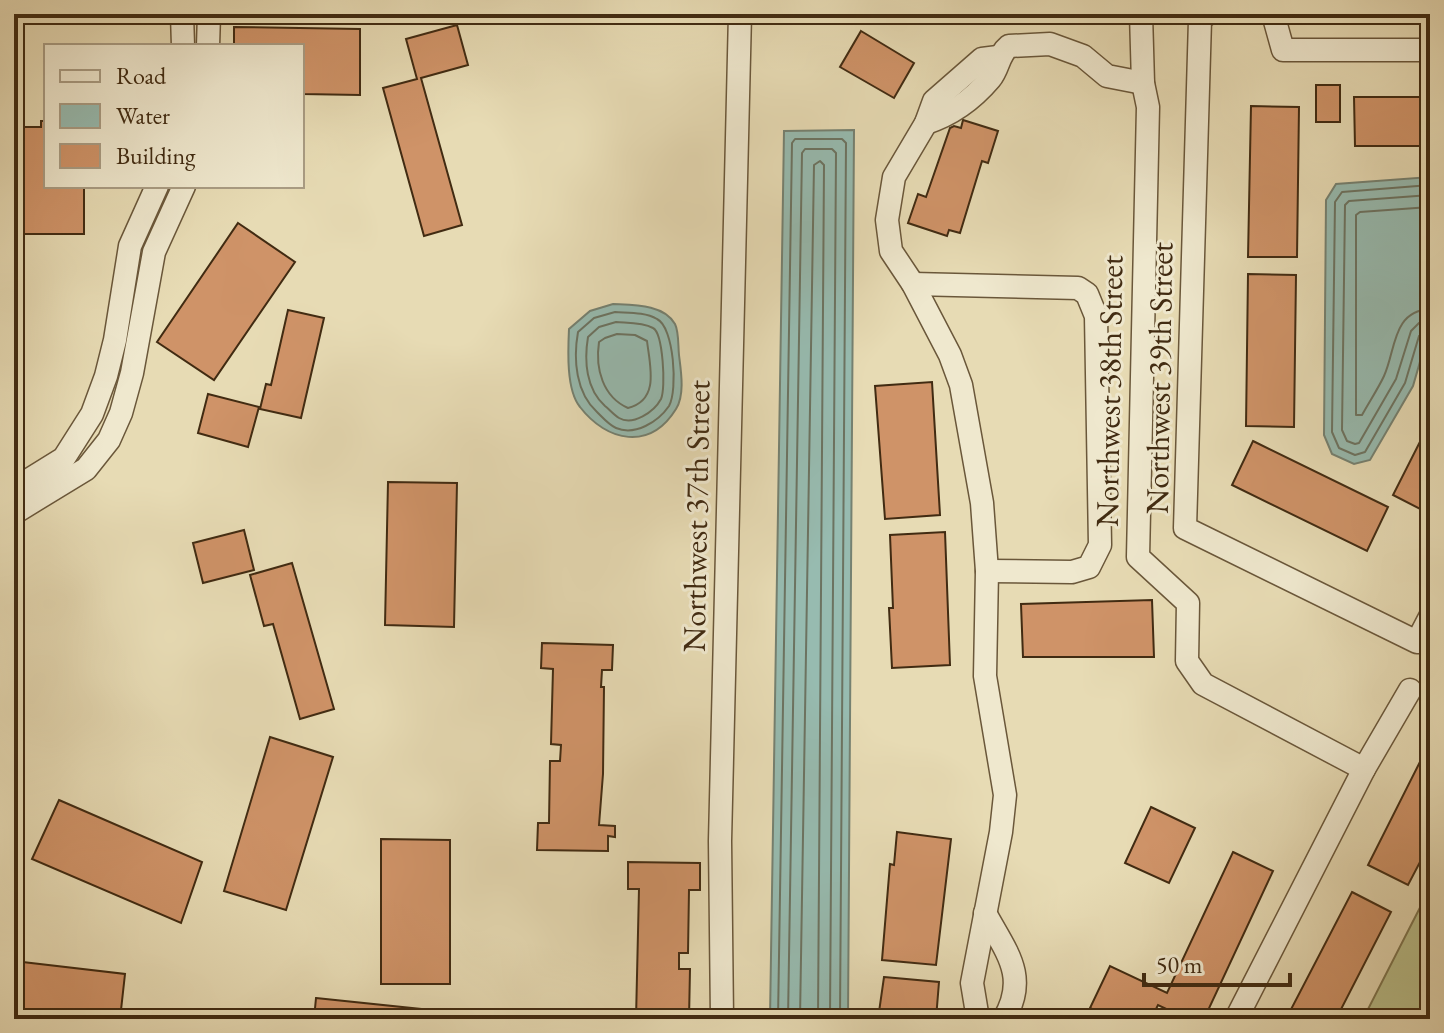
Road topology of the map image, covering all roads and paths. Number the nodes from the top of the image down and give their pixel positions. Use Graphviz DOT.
graph roads {
  1 [pos="182,14"];
  2 [pos="209,14"];
  3 [pos="740,14"];
  4 [pos="1141,14"];
  5 [pos="1273,14"];
  6 [pos="1204,17"];
  7 [pos="183,44"];
  8 [pos="208,44"];
  9 [pos="1430,50"];
  10 [pos="1143,83"];
  11 [pos="156,188"];
  12 [pos="183,188"];
  13 [pos="913,284"];
  14 [pos="14,489"];
  15 [pos="14,513"];
  16 [pos="987,571"];
  17 [pos="1430,617"];
  18 [pos="1410,690"];
  19 [pos="1364,769"];
  20 [pos="985,913"];
  21 [pos="722,1019"];
  22 [pos="978,1019"];
  23 [pos="1004,1019"];
  24 [pos="1236,1019"];
  1 -- 7 [label="street"];
  2 -- 8 [label="street"];
  3 -- 21 [label="street, Northwest 37th Street"];
  4 -- 10 [label="street, Northwest 38th Street"];
  5 -- 9 [label="street"];
  6 -- 17 [label="street, Northwest 39th Street"];
  10 -- 13 [label="street"];
  10 -- 19 [label="street, Northwest 38th Street"];
  11 -- 14 [label="street"];
  12 -- 15 [label="street"];
  13 -- 16 [label="street"];
  13 -- 16 [label="street, Northwest 38th Street"];
  16 -- 20 [label="street"];
  18 -- 19 [label="street"];
  19 -- 24 [label="street"];
  20 -- 22 [label="street"];
  20 -- 23 [label="street"];
}
